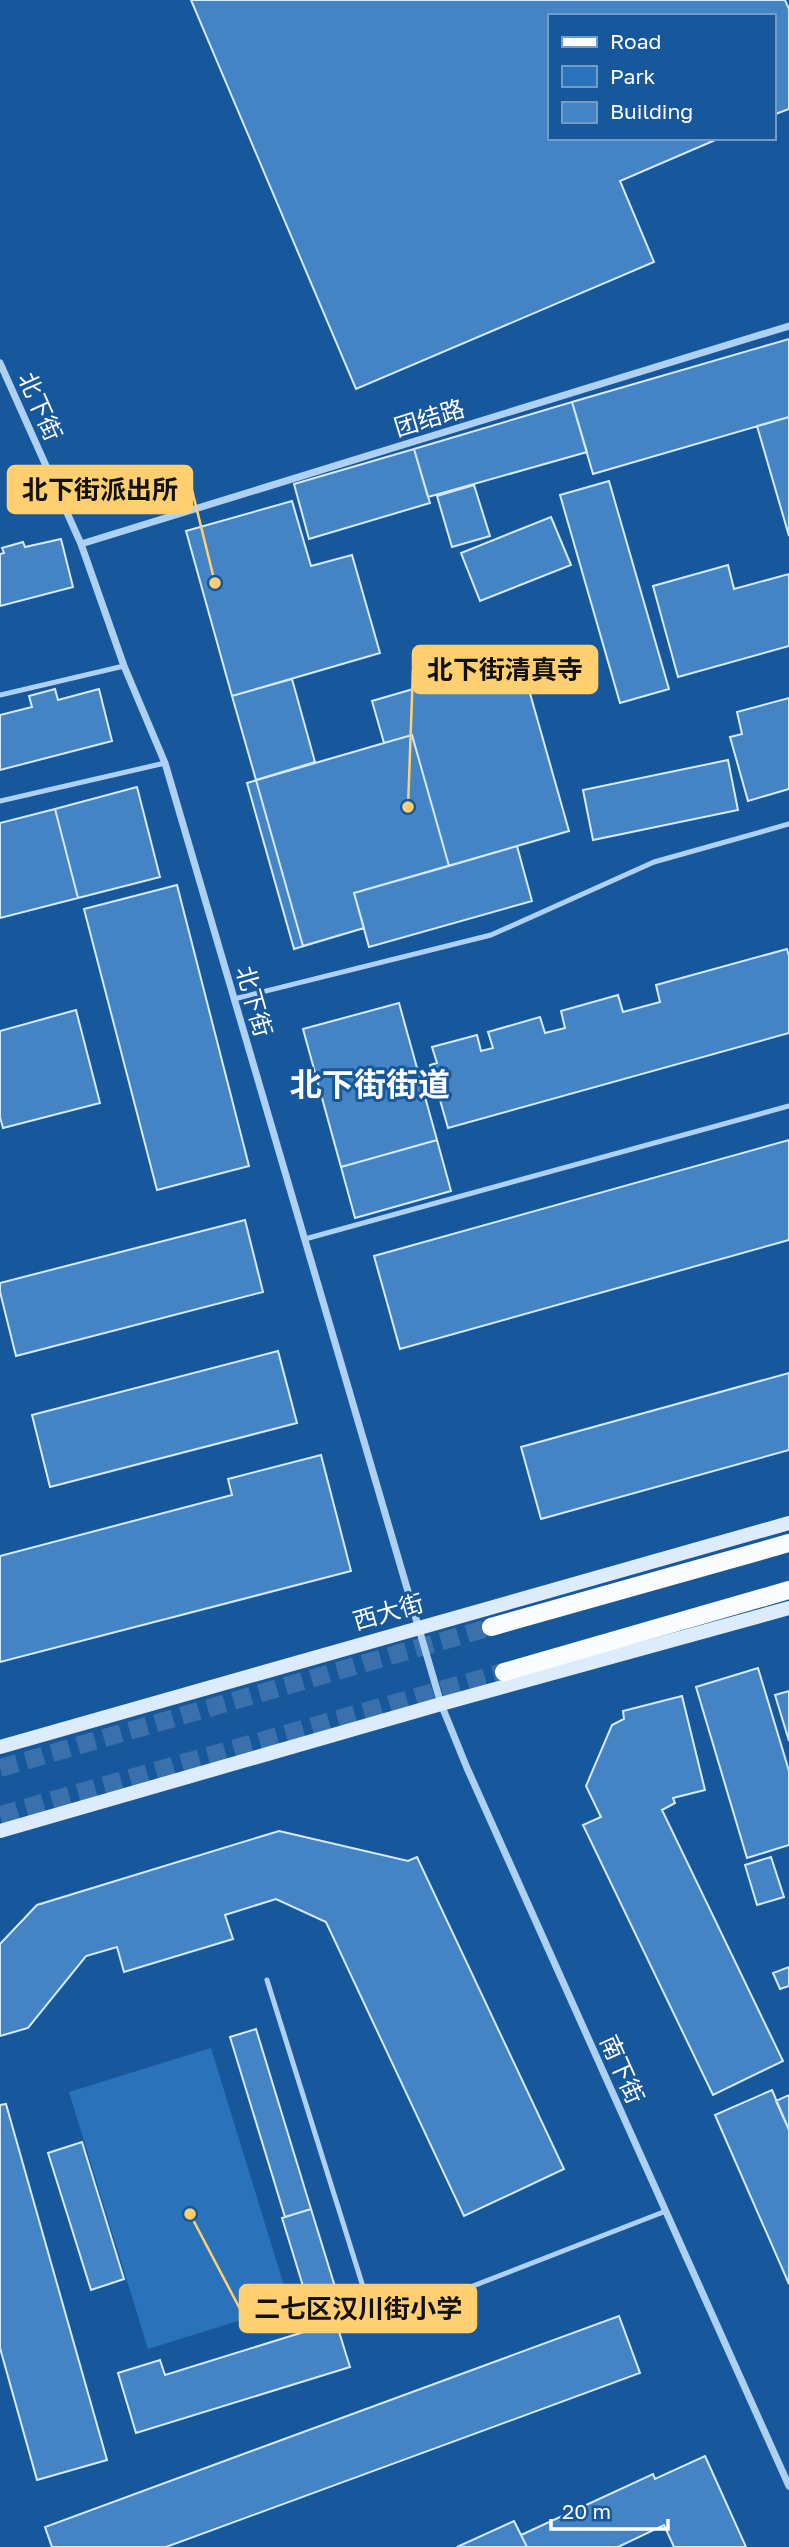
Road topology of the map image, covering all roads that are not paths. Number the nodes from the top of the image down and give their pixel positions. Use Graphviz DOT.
graph roads {
  1 [pos="789,326"];
  2 [pos="0,363"];
  3 [pos="81,544"];
  4 [pos="124,666"];
  5 [pos="0,695"];
  6 [pos="165,763"];
  7 [pos="0,801"];
  8 [pos="789,824"];
  9 [pos="234,999"];
  10 [pos="789,1106"];
  11 [pos="304,1239"];
  12 [pos="789,1523"];
  13 [pos="789,1543"];
  14 [pos="789,1591"];
  15 [pos="789,1608"];
  16 [pos="420,1628"];
  17 [pos="491,1628"];
  18 [pos="430,1665"];
  19 [pos="503,1671"];
  20 [pos="441,1704"];
  21 [pos="0,1747"];
  22 [pos="0,1831"];
  23 [pos="267,1980"];
  24 [pos="666,2211"];
  25 [pos="786,2473"];
  26 [pos="789,2486"];
  1 -- 3 [label="street, 团结路"];
  2 -- 3 [label="street, 北下街"];
  3 -- 4 [label="street, 北下街"];
  4 -- 5 [label="lane"];
  4 -- 6 [label="street, 北下街"];
  6 -- 7 [label="lane"];
  6 -- 9 [label="street, 北下街"];
  8 -- 9 [label="lane"];
  9 -- 11 [label="street, 北下街"];
  10 -- 11 [label="lane"];
  11 -- 16 [label="street, 北下街"];
  12 -- 16 [label="street, 西大街"];
  13 -- 17 [label="main road"];
  14 -- 19 [label="main road"];
  15 -- 20 [label="street"];
  16 -- 18 [label="street, 北下街"];
  16 -- 21 [label="street, 西大街"];
  18 -- 20 [label="street, 南下街"];
  20 -- 22 [label="street"];
  20 -- 24 [label="street, 南下街"];
  23 -- 24 [label="lane"];
  24 -- 25 [label="street, 南下街"];
  25 -- 26 [label="street, 南下街"];
}
